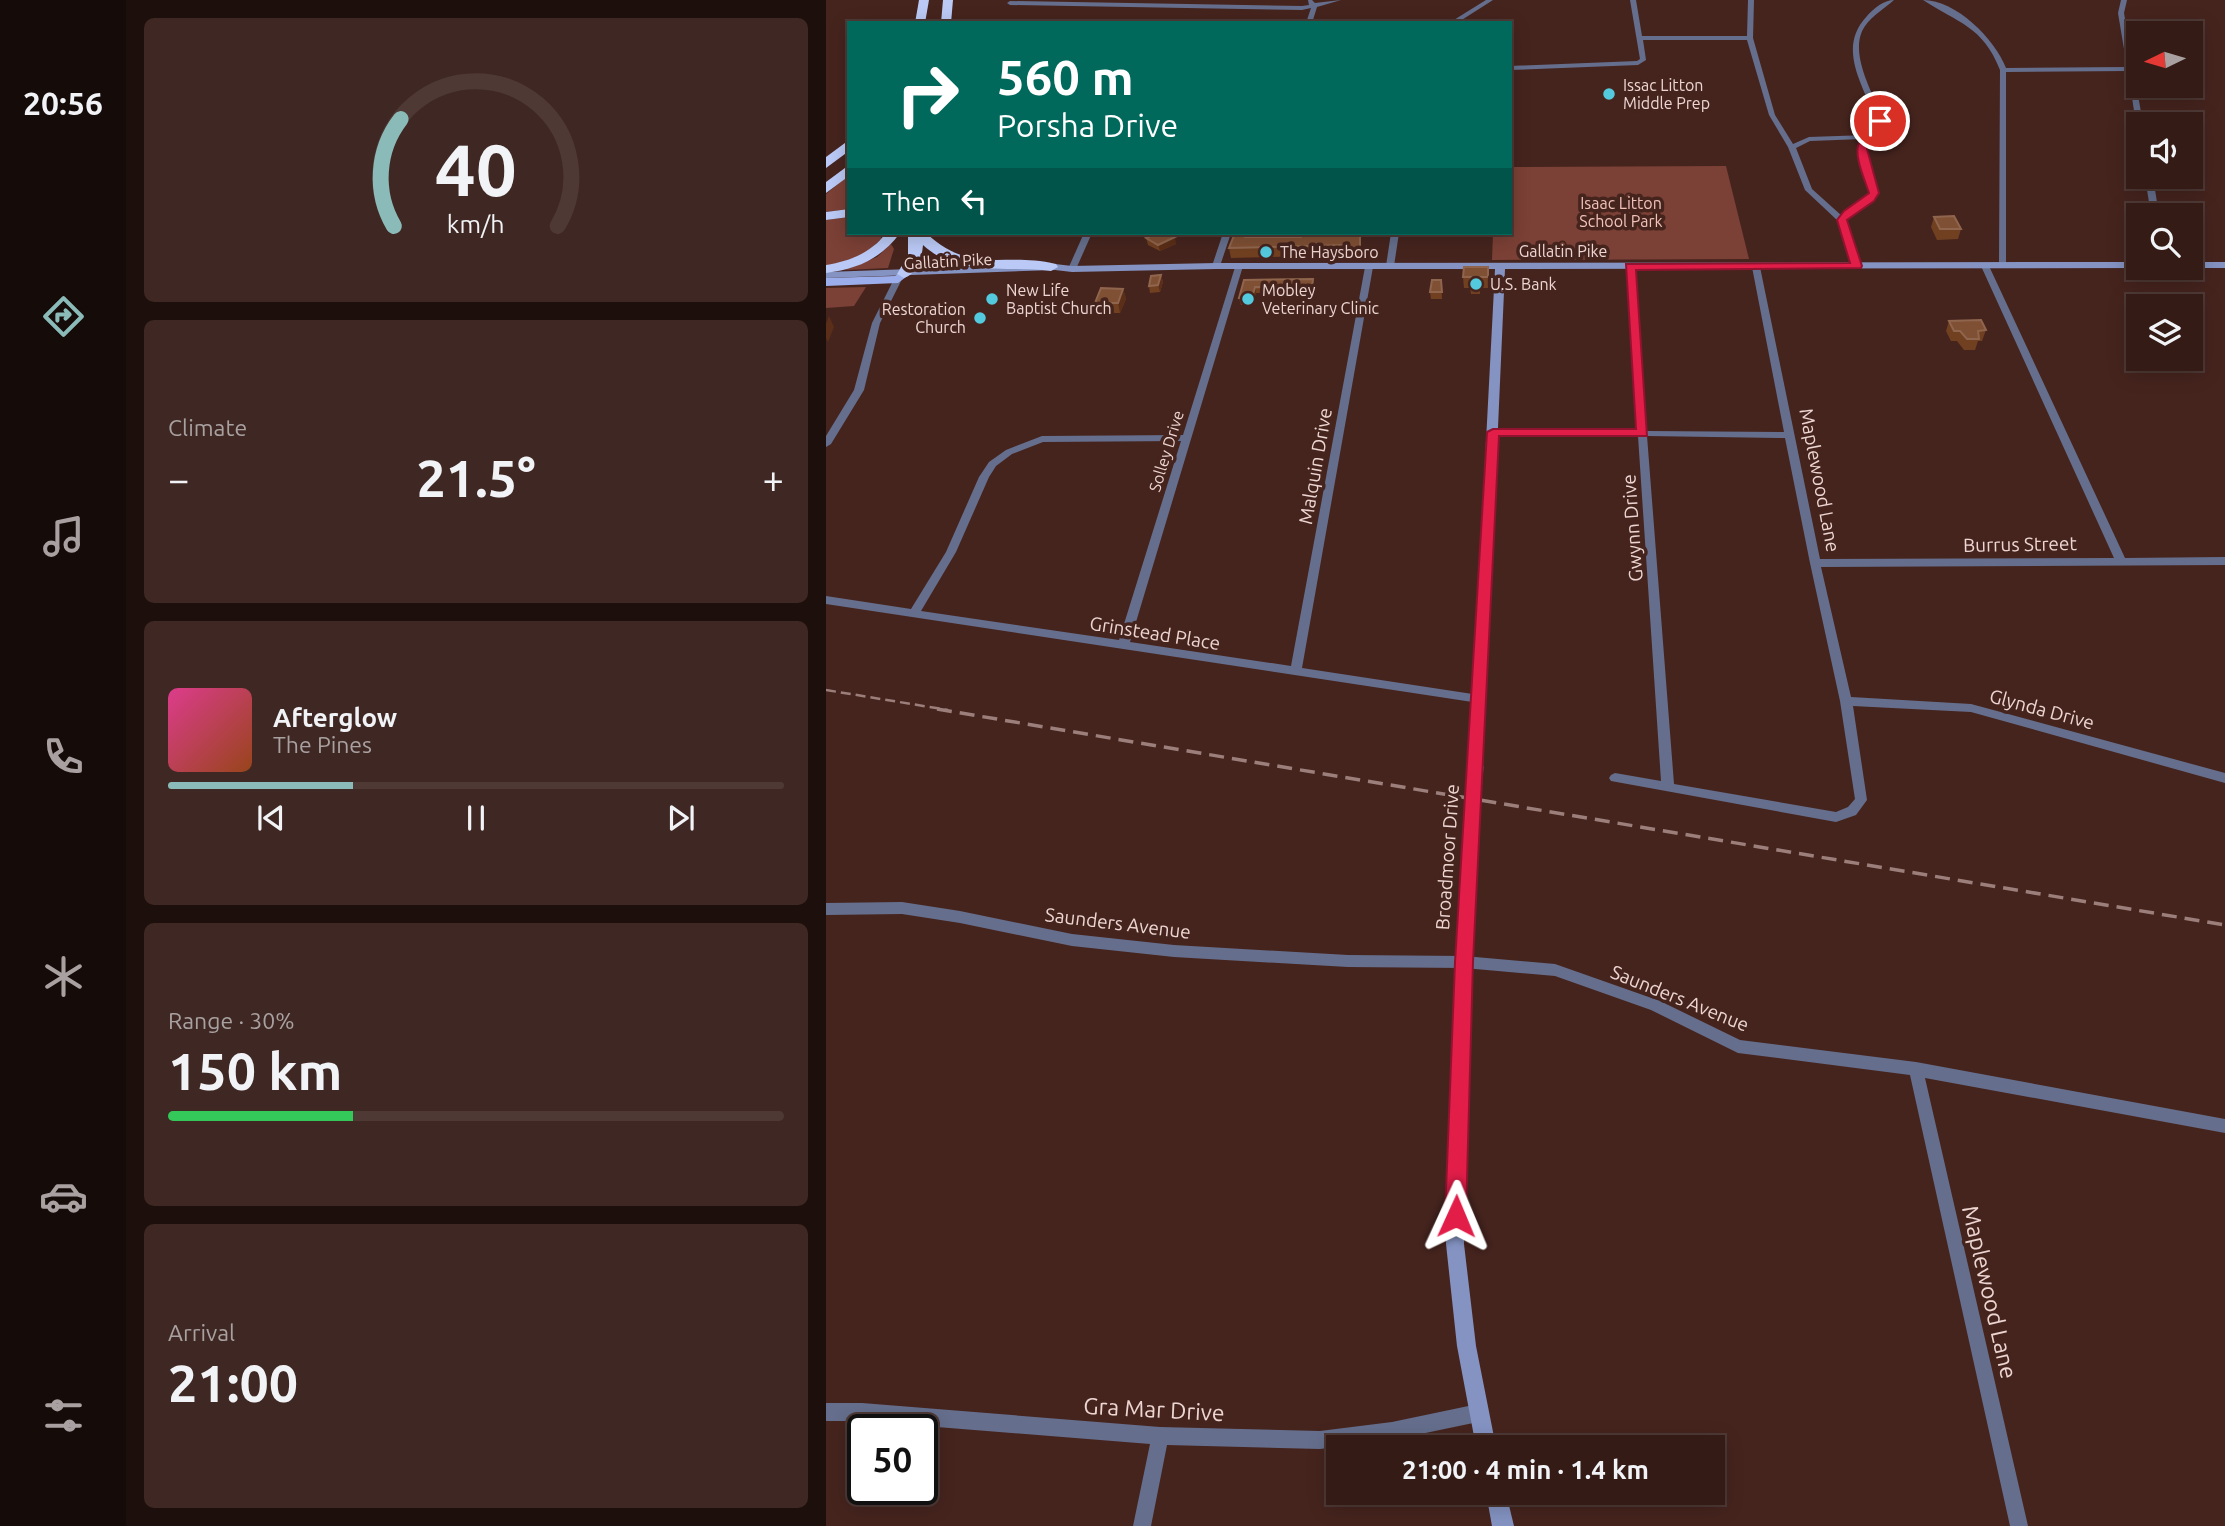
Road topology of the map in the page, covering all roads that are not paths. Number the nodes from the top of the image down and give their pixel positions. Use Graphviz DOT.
graph roads {
  1 [pos="924,0"];
  2 [pos="948,0"];
  3 [pos="1309,0"];
  4 [pos="1338,0"];
  5 [pos="1490,0"];
  6 [pos="1633,0"];
  7 [pos="1751,0"];
  8 [pos="1891,0"];
  9 [pos="1926,0"];
  10 [pos="2113,0"];
  11 [pos="1010,2"];
  12 [pos="2123,3"];
  13 [pos="1314,7"];
  14 [pos="920,21"];
  15 [pos="946,21"];
  16 [pos="1310,21"];
  17 [pos="1455,21"];
  18 [pos="2126,31"];
  19 [pos="1639,38"];
  20 [pos="1750,38"];
  21 [pos="1512,68"];
  22 [pos="2126,69"];
  23 [pos="2003,70"];
  24 [pos="1783,133"];
  25 [pos="1869,137"];
  26 [pos="846,138"];
  27 [pos="1832,138"];
  28 [pos="1809,139"];
  29 [pos="1792,147"];
  30 [pos="826,148"];
  31 [pos="1862,149"];
  32 [pos="826,164"];
  33 [pos="847,171"];
  34 [pos="826,189"];
  35 [pos="847,213"];
  36 [pos="826,216"];
  37 [pos="1842,220"];
  38 [pos="894,235"];
  39 [pos="899,235"];
  40 [pos="916,235"];
  41 [pos="919,235"];
  42 [pos="1087,235"];
  43 [pos="1226,235"];
  44 [pos="1395,235"];
  45 [pos="2003,265"];
  46 [pos="2126,265"];
  47 [pos="1216,266"];
  48 [pos="1239,266"];
  49 [pos="1857,266"];
  50 [pos="1985,266"];
  51 [pos="2203,266"];
  52 [pos="1051,267"];
  53 [pos="1370,267"];
  54 [pos="1390,267"];
  55 [pos="1500,267"];
  56 [pos="1630,267"];
  57 [pos="1756,267"];
  58 [pos="2223,267"];
  59 [pos="1072,269"];
  60 [pos="826,270"];
  61 [pos="826,275"];
  62 [pos="900,276"];
  63 [pos="826,282"];
  64 [pos="1493,432"];
  65 [pos="1643,433"];
  66 [pos="1788,435"];
  67 [pos="1186,438"];
  68 [pos="826,444"];
  69 [pos="2121,561"];
  70 [pos="2225,561"];
  71 [pos="1815,563"];
  72 [pos="826,600"];
  73 [pos="914,614"];
  74 [pos="1123,646"];
  75 [pos="1296,672"];
  76 [pos="1479,699"];
  77 [pos="1846,701"];
  78 [pos="1615,778"];
  79 [pos="2225,778"];
  80 [pos="1668,788"];
  81 [pos="826,909"];
  82 [pos="1464,962"];
  83 [pos="1916,1069"];
  84 [pos="2225,1126"];
  85 [pos="826,1412"];
  86 [pos="1478,1413"];
  87 [pos="1483,1435"];
  88 [pos="1160,1436"];
  89 [pos="1499,1505"];
  90 [pos="1142,1526"];
  91 [pos="1503,1526"];
  92 [pos="2019,1526"];
  1 -- 14 [label="highway"];
  2 -- 15 [label="highway"];
  3 -- 13 [label="street"];
  4 -- 13 [label="street"];
  5 -- 17 [label="street"];
  6 -- 19 [label="street"];
  7 -- 20 [label="street"];
  8 -- 25 [label="street"];
  9 -- 23 [label="street"];
  10 -- 12 [label="street"];
  11 -- 13 [label="street"];
  12 -- 18 [label="street"];
  13 -- 16 [label="street"];
  19 -- 20 [label="street"];
  19 -- 21 [label="street"];
  20 -- 24 [label="street"];
  22 -- 23 [label="street"];
  23 -- 45 [label="street"];
  24 -- 28 [label="street"];
  24 -- 29 [label="street"];
  25 -- 27 [label="street"];
  25 -- 31 [label="street"];
  26 -- 30 [label="highway"];
  26 -- 32 [label="highway"];
  27 -- 28 [label="street"];
  27 -- 31 [label="street"];
  28 -- 29 [label="street"];
  29 -- 37 [label="street"];
  31 -- 37 [label="street"];
  33 -- 34 [label="highway"];
  35 -- 36 [label="highway"];
  37 -- 49 [label="street"];
  38 -- 60 [label="highway"];
  39 -- 62 [label="highway"];
  40 -- 62 [label="highway"];
  41 -- 52 [label="highway"];
  42 -- 59 [label="street"];
  43 -- 47 [label="street"];
  44 -- 54 [label="street"];
  45 -- 46 [label="main road, Gallatin Pike"];
  45 -- 50 [label="main road, Gallatin Pike"];
  47 -- 48 [label="main road, Gallatin Pike"];
  47 -- 59 [label="main road, Gallatin Pike"];
  48 -- 53 [label="main road, Gallatin Pike"];
  48 -- 67 [label="street, Solley Drive"];
  49 -- 50 [label="main road, Gallatin Pike"];
  49 -- 57 [label="main road, Gallatin Pike"];
  50 -- 69 [label="street"];
  51 -- 58 [label="main road"];
  52 -- 59 [label="main road, Gallatin Pike"];
  52 -- 62 [label="main road, Gallatin Pike"];
  53 -- 54 [label="main road, Gallatin Pike"];
  53 -- 75 [label="street, Malquin Drive"];
  54 -- 55 [label="main road, Gallatin Pike"];
  55 -- 56 [label="main road, Gallatin Pike"];
  55 -- 64 [label="main road, Broadmoor Drive"];
  56 -- 57 [label="main road, Gallatin Pike"];
  56 -- 65 [label="street, Gwynn Drive"];
  57 -- 66 [label="street, Maplewood Lane"];
  59 -- 62 [label="main road, Gallatin Pike"];
  61 -- 62 [label="main road, Gallatin Pike"];
  62 -- 63 [label="main road, Gallatin Pike"];
  62 -- 68 [label="street"];
  64 -- 65 [label="street"];
  64 -- 76 [label="main road, Broadmoor Drive"];
  65 -- 66 [label="street"];
  65 -- 80 [label="street, Gwynn Drive"];
  66 -- 71 [label="street, Maplewood Lane"];
  67 -- 73 [label="street"];
  67 -- 74 [label="street, Solley Drive"];
  69 -- 70 [label="street, Burrus Street"];
  69 -- 71 [label="street, Burrus Street"];
  71 -- 77 [label="street, Maplewood Lane"];
  72 -- 73 [label="street, Grinstead Place"];
  73 -- 74 [label="street, Grinstead Place"];
  74 -- 75 [label="street, Grinstead Place"];
  75 -- 76 [label="street, Grinstead Place"];
  76 -- 82 [label="main road, Broadmoor Drive, bridge"];
  77 -- 79 [label="street, Glynda Drive"];
  77 -- 80 [label="street"];
  78 -- 80 [label="street"];
  81 -- 82 [label="street, Saunders Avenue"];
  82 -- 83 [label="street, Saunders Avenue"];
  82 -- 86 [label="main road, Broadmoor Drive"];
  83 -- 84 [label="street, Saunders Avenue"];
  83 -- 92 [label="street, Maplewood Lane"];
  85 -- 88 [label="street, Gra Mar Drive"];
  86 -- 87 [label="main road, Broadmoor Drive"];
  86 -- 88 [label="street, Gra Mar Drive"];
  88 -- 90 [label="street"];
  89 -- 91 [label="main road"];
}
